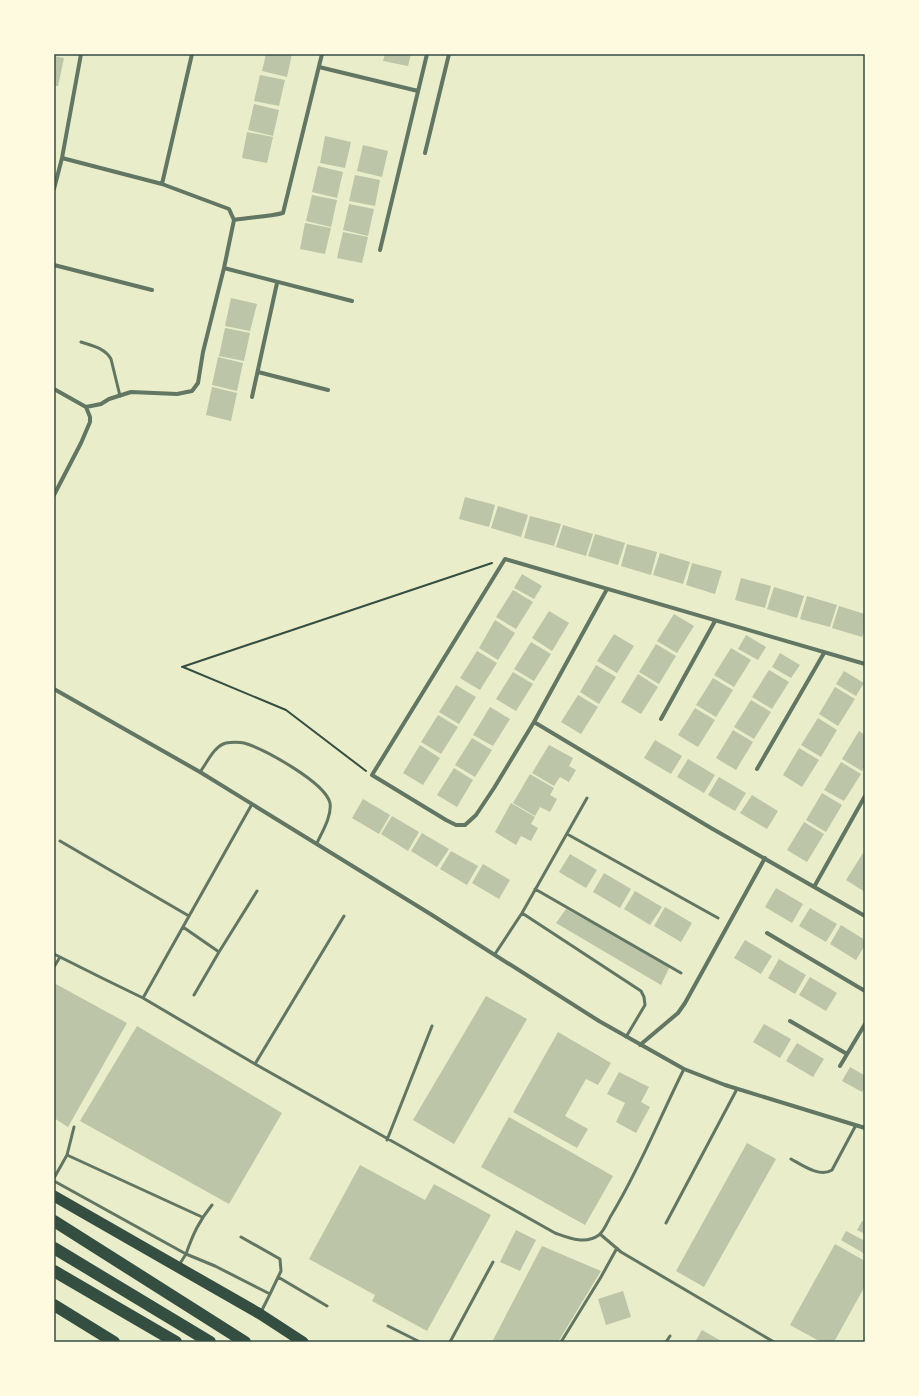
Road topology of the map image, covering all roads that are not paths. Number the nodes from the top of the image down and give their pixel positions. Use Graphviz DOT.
graph roads {
  1 [pos="81,54"];
  2 [pos="192,54"];
  3 [pos="322,54"];
  4 [pos="427,54"];
  5 [pos="449,54"];
  6 [pos="319,68"];
  7 [pos="418,91"];
  8 [pos="425,153"];
  9 [pos="62,158"];
  10 [pos="162,184"];
  11 [pos="54,189"];
  12 [pos="234,220"];
  13 [pos="380,250"];
  14 [pos="54,265"];
  15 [pos="224,268"];
  16 [pos="277,283"];
  17 [pos="152,290"];
  18 [pos="352,301"];
  19 [pos="82,342"];
  20 [pos="258,372"];
  21 [pos="54,390"];
  22 [pos="328,390"];
  23 [pos="120,396"];
  24 [pos="252,397"];
  25 [pos="86,407"];
  26 [pos="54,495"];
  27 [pos="607,589"];
  28 [pos="716,621"];
  29 [pos="824,653"];
  30 [pos="865,664"];
  31 [pos="54,689"];
  32 [pos="660,719"];
  33 [pos="534,722"];
  34 [pos="757,769"];
  35 [pos="200,772"];
  36 [pos="865,796"];
  37 [pos="587,798"];
  38 [pos="252,804"];
  39 [pos="567,834"];
  40 [pos="60,841"];
  41 [pos="317,843"];
  42 [pos="765,858"];
  43 [pos="814,887"];
  44 [pos="535,889"];
  45 [pos="257,891"];
  46 [pos="522,913"];
  47 [pos="189,916"];
  48 [pos="344,916"];
  49 [pos="865,916"];
  50 [pos="718,918"];
  51 [pos="183,927"];
  52 [pos="767,933"];
  53 [pos="219,952"];
  54 [pos="54,954"];
  55 [pos="495,954"];
  56 [pos="60,957"];
  57 [pos="54,967"];
  58 [pos="681,973"];
  59 [pos="865,991"];
  60 [pos="194,995"];
  61 [pos="143,998"];
  62 [pos="790,1021"];
  63 [pos="865,1024"];
  64 [pos="432,1026"];
  65 [pos="626,1037"];
  66 [pos="640,1045"];
  67 [pos="847,1054"];
  68 [pos="255,1064"];
  69 [pos="840,1066"];
  70 [pos="684,1069"];
  71 [pos="737,1089"];
  72 [pos="856,1125"];
  73 [pos="74,1127"];
  74 [pos="865,1128"];
  75 [pos="387,1140"];
  76 [pos="67,1155"];
  77 [pos="791,1159"];
  78 [pos="54,1179"];
  79 [pos="54,1196"];
  80 [pos="212,1205"];
  81 [pos="202,1217"];
  82 [pos="54,1221"];
  83 [pos="666,1223"];
  84 [pos="600,1234"];
  85 [pos="241,1237"];
  86 [pos="54,1248"];
  87 [pos="616,1248"];
  88 [pos="186,1254"];
  89 [pos="493,1262"];
  90 [pos="177,1267"];
  91 [pos="54,1271"];
  92 [pos="278,1277"];
  93 [pos="270,1294"];
  94 [pos="54,1305"];
  95 [pos="327,1306"];
  96 [pos="260,1314"];
  97 [pos="388,1326"];
  98 [pos="670,1336"];
  99 [pos="114,1342"];
  100 [pos="176,1342"];
  101 [pos="210,1342"];
  102 [pos="245,1342"];
  103 [pos="303,1342"];
  104 [pos="420,1342"];
  105 [pos="450,1342"];
  106 [pos="561,1342"];
  107 [pos="666,1342"];
  108 [pos="774,1342"];
  1 -- 9 [label="street"];
  2 -- 10 [label="street"];
  3 -- 6 [label="street"];
  4 -- 7 [label="street"];
  5 -- 8 [label="street"];
  6 -- 7 [label="street"];
  6 -- 12 [label="street"];
  7 -- 13 [label="street"];
  9 -- 10 [label="street"];
  9 -- 11 [label="street"];
  10 -- 12 [label="street"];
  12 -- 15 [label="street"];
  14 -- 17 [label="street"];
  15 -- 16 [label="street"];
  15 -- 23 [label="street"];
  16 -- 18 [label="street"];
  16 -- 20 [label="street"];
  19 -- 23 [label="lane"];
  20 -- 22 [label="street"];
  20 -- 24 [label="street"];
  21 -- 25 [label="street"];
  23 -- 25 [label="street"];
  25 -- 26 [label="street"];
  27 -- 28 [label="street"];
  27 -- 33 [label="street"];
  27 -- 33 [label="street"];
  28 -- 29 [label="street"];
  28 -- 32 [label="street"];
  29 -- 30 [label="street"];
  29 -- 34 [label="street"];
  31 -- 35 [label="street"];
  33 -- 42 [label="street"];
  35 -- 38 [label="street"];
  35 -- 41 [label="lane"];
  36 -- 43 [label="street"];
  37 -- 39 [label="lane"];
  38 -- 41 [label="street"];
  38 -- 47 [label="lane"];
  39 -- 44 [label="lane"];
  39 -- 50 [label="lane"];
  40 -- 47 [label="lane"];
  41 -- 55 [label="street"];
  42 -- 43 [label="street"];
  42 -- 66 [label="street"];
  43 -- 49 [label="street"];
  44 -- 46 [label="lane"];
  44 -- 58 [label="lane"];
  45 -- 53 [label="lane"];
  46 -- 55 [label="lane"];
  46 -- 65 [label="lane"];
  47 -- 51 [label="lane"];
  48 -- 68 [label="lane"];
  51 -- 53 [label="lane"];
  51 -- 61 [label="lane"];
  52 -- 59 [label="street"];
  53 -- 60 [label="lane"];
  54 -- 56 [label="lane"];
  55 -- 65 [label="street"];
  56 -- 57 [label="lane"];
  56 -- 61 [label="lane"];
  61 -- 68 [label="lane"];
  62 -- 67 [label="street"];
  63 -- 67 [label="street"];
  64 -- 75 [label="lane"];
  65 -- 66 [label="street"];
  66 -- 70 [label="street"];
  67 -- 69 [label="street"];
  68 -- 75 [label="lane"];
  70 -- 71 [label="street"];
  70 -- 84 [label="lane"];
  71 -- 72 [label="street"];
  71 -- 83 [label="lane"];
  72 -- 74 [label="street"];
  72 -- 77 [label="lane"];
  73 -- 76 [label="lane"];
  75 -- 84 [label="lane"];
  76 -- 78 [label="lane"];
  76 -- 81 [label="lane"];
  78 -- 88 [label="lane"];
  79 -- 90 [label="highway"];
  80 -- 81 [label="lane"];
  81 -- 88 [label="lane"];
  82 -- 102 [label="highway"];
  84 -- 87 [label="lane"];
  85 -- 92 [label="lane"];
  86 -- 101 [label="highway"];
  87 -- 106 [label="lane"];
  87 -- 108 [label="lane"];
  88 -- 90 [label="lane"];
  88 -- 93 [label="lane"];
  89 -- 105 [label="lane"];
  90 -- 96 [label="highway"];
  91 -- 100 [label="highway"];
  92 -- 93 [label="lane"];
  92 -- 95 [label="lane"];
  93 -- 96 [label="lane"];
  94 -- 99 [label="highway"];
  96 -- 103 [label="highway"];
  97 -- 104 [label="lane"];
  98 -- 107 [label="lane"];
}
